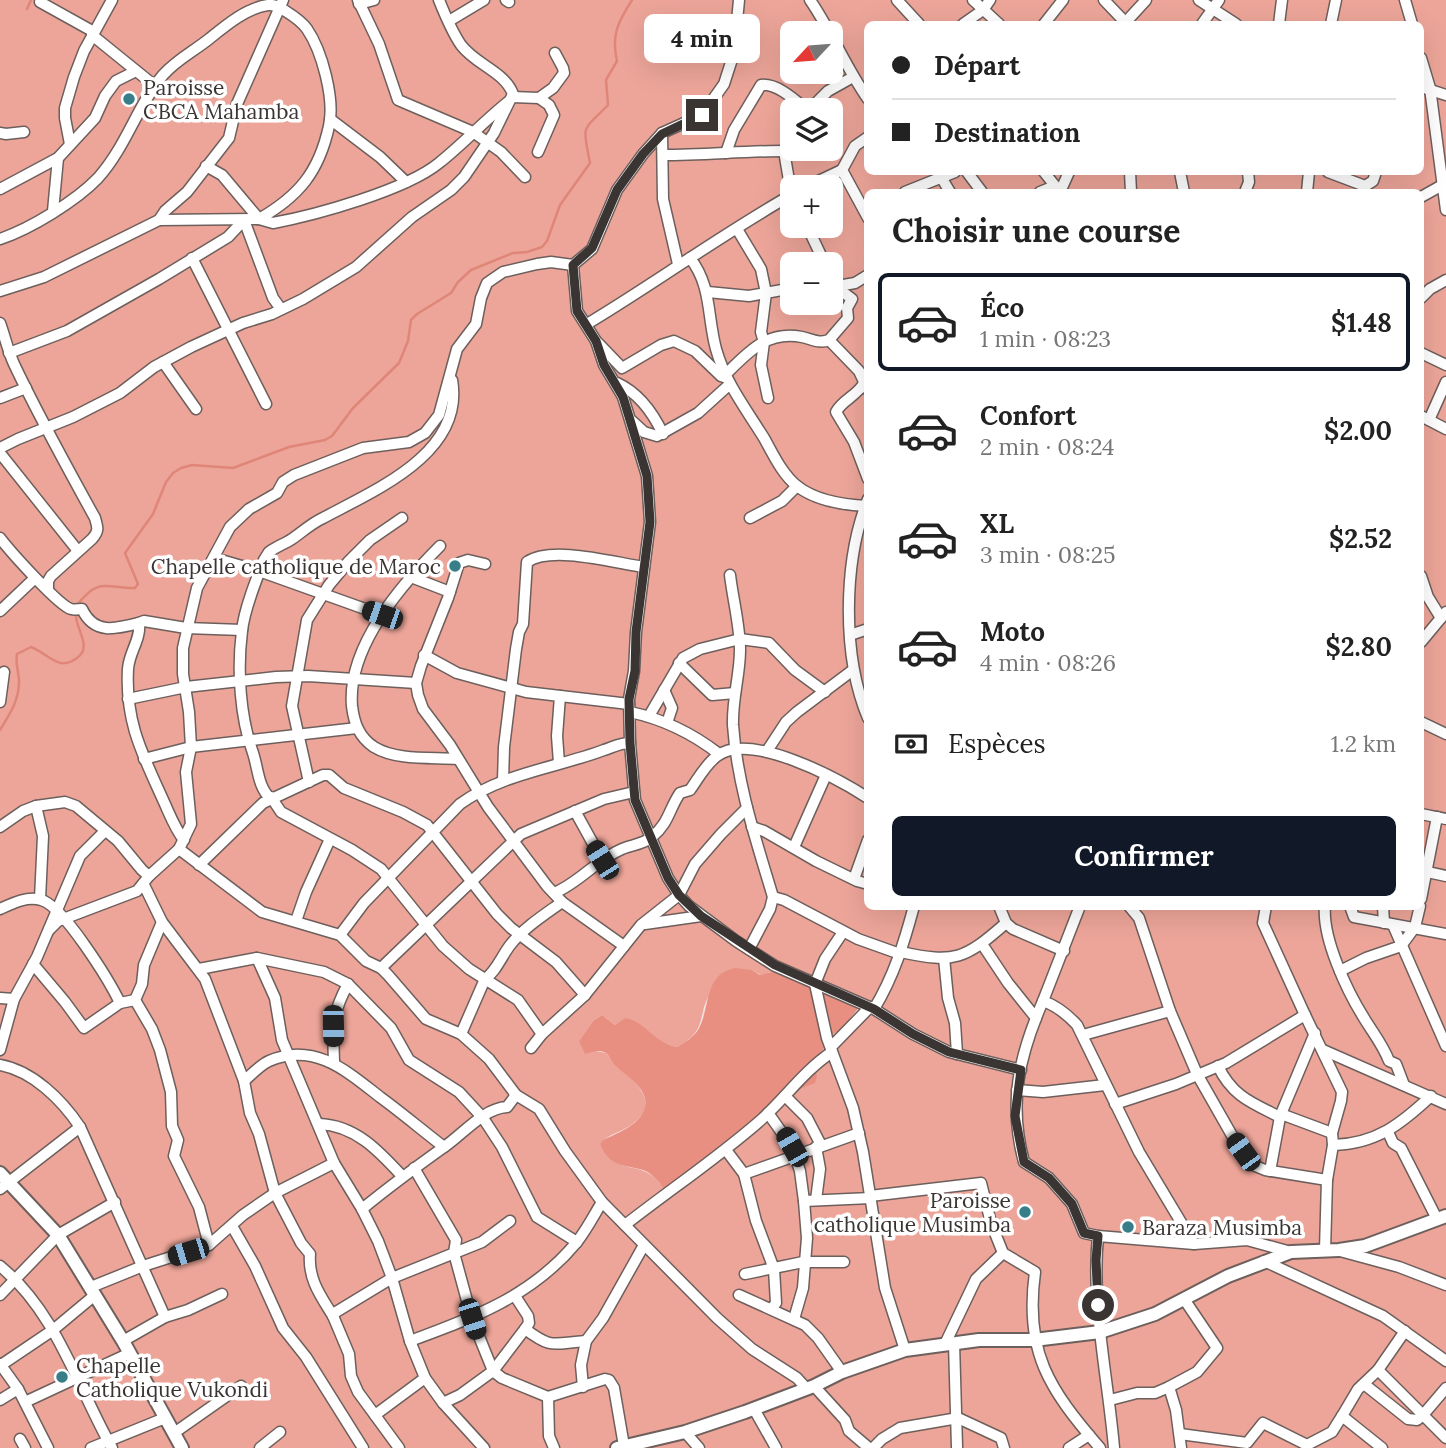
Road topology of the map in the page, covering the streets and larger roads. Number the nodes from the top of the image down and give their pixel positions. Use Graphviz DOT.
graph roads {
  1 [pos="112,0"];
  2 [pos="374,0"];
  3 [pos="439,0"];
  4 [pos="484,0"];
  5 [pos="739,0"];
  6 [pos="810,0"];
  7 [pos="897,0"];
  8 [pos="973,0"];
  9 [pos="990,0"];
  10 [pos="1063,0"];
  11 [pos="1104,0"];
  12 [pos="1146,0"];
  13 [pos="1199,0"];
  14 [pos="1282,0"];
  15 [pos="1336,0"];
  16 [pos="1405,0"];
  17 [pos="40,2"];
  18 [pos="359,2"];
  19 [pos="281,4"];
  20 [pos="1216,5"];
  21 [pos="983,10"];
  22 [pos="449,21"];
  23 [pos="916,21"];
  24 [pos="967,21"];
  25 [pos="996,21"];
  26 [pos="1046,21"];
  27 [pos="1123,21"];
  28 [pos="1127,21"];
  29 [pos="1204,21"];
  30 [pos="1233,21"];
  31 [pos="1279,21"];
  32 [pos="1332,21"];
  33 [pos="1411,21"];
  34 [pos="93,34"];
  35 [pos="555,53"];
  36 [pos="136,71"];
  37 [pos="853,77"];
  38 [pos="155,86"];
  39 [pos="1425,88"];
  40 [pos="864,93"];
  41 [pos="1446,95"];
  42 [pos="512,98"];
  43 [pos="539,98"];
  44 [pos="793,98"];
  45 [pos="821,98"];
  46 [pos="330,119"];
  47 [pos="24,132"];
  48 [pos="473,132"];
  49 [pos="0,133"];
  50 [pos="662,134"];
  51 [pos="864,140"];
  52 [pos="488,142"];
  53 [pos="70,144"];
  54 [pos="538,152"];
  55 [pos="780,152"];
  56 [pos="726,153"];
  57 [pos="663,155"];
  58 [pos="58,158"];
  59 [pos="206,166"];
  60 [pos="842,170"];
  61 [pos="831,175"];
  62 [pos="947,175"];
  63 [pos="1046,175"];
  64 [pos="1336,175"];
  65 [pos="1375,175"];
  66 [pos="525,177"];
  67 [pos="942,177"];
  68 [pos="405,182"];
  69 [pos="1445,183"];
  70 [pos="0,189"];
  71 [pos="912,189"];
  72 [pos="948,189"];
  73 [pos="1058,189"];
  74 [pos="1424,195"];
  75 [pos="780,203"];
  76 [pos="864,208"];
  77 [pos="1446,210"];
  78 [pos="53,211"];
  79 [pos="259,219"];
  80 [pos="159,220"];
  81 [pos="244,220"];
  82 [pos="737,229"];
  83 [pos="0,239"];
  84 [pos="192,258"];
  85 [pos="690,258"];
  86 [pos="678,264"];
  87 [pos="573,265"];
  88 [pos="864,277"];
  89 [pos="1446,280"];
  90 [pos="843,285"];
  91 [pos="780,290"];
  92 [pos="0,292"];
  93 [pos="708,292"];
  94 [pos="766,293"];
  95 [pos="843,293"];
  96 [pos="1424,295"];
  97 [pos="281,309"];
  98 [pos="0,323"];
  99 [pos="587,324"];
  100 [pos="228,329"];
  101 [pos="829,340"];
  102 [pos="596,341"];
  103 [pos="764,342"];
  104 [pos="9,353"];
  105 [pos="1424,354"];
  106 [pos="163,362"];
  107 [pos="1446,365"];
  108 [pos="864,368"];
  109 [pos="450,372"];
  110 [pos="728,379"];
  111 [pos="1446,382"];
  112 [pos="617,383"];
  113 [pos="26,387"];
  114 [pos="864,389"];
  115 [pos="0,398"];
  116 [pos="768,398"];
  117 [pos="266,404"];
  118 [pos="196,410"];
  119 [pos="1425,418"];
  120 [pos="631,421"];
  121 [pos="45,429"];
  122 [pos="1446,429"];
  123 [pos="663,434"];
  124 [pos="0,451"];
  125 [pos="864,469"];
  126 [pos="797,486"];
  127 [pos="864,504"];
  128 [pos="402,518"];
  129 [pos="750,518"];
  130 [pos="0,538"];
  131 [pos="862,538"];
  132 [pos="440,546"];
  133 [pos="78,551"];
  134 [pos="214,558"];
  135 [pos="485,564"];
  136 [pos="644,567"];
  137 [pos="259,571"];
  138 [pos="730,575"];
  139 [pos="411,577"];
  140 [pos="35,578"];
  141 [pos="1424,585"];
  142 [pos="48,589"];
  143 [pos="450,592"];
  144 [pos="323,595"];
  145 [pos="0,611"];
  146 [pos="1444,614"];
  147 [pos="382,615"];
  148 [pos="139,623"];
  149 [pos="186,628"];
  150 [pos="242,630"];
  151 [pos="864,630"];
  152 [pos="850,635"];
  153 [pos="1424,638"];
  154 [pos="740,639"];
  155 [pos="424,655"];
  156 [pos="678,663"];
  157 [pos="853,670"];
  158 [pos="4,672"];
  159 [pos="296,676"];
  160 [pos="354,679"];
  161 [pos="241,681"];
  162 [pos="416,683"];
  163 [pos="186,687"];
  164 [pos="512,688"];
  165 [pos="664,690"];
  166 [pos="825,692"];
  167 [pos="734,693"];
  168 [pos="560,696"];
  169 [pos="864,698"];
  170 [pos="128,699"];
  171 [pos="0,702"];
  172 [pos="630,708"];
  173 [pos="649,716"];
  174 [pos="667,723"];
  175 [pos="1424,724"];
  176 [pos="357,728"];
  177 [pos="1446,734"];
  178 [pos="298,736"];
  179 [pos="247,742"];
  180 [pos="630,743"];
  181 [pos="191,747"];
  182 [pos="736,749"];
  183 [pos="767,751"];
  184 [pos="719,754"];
  185 [pos="144,759"];
  186 [pos="458,759"];
  187 [pos="559,763"];
  188 [pos="826,775"];
  189 [pos="503,781"];
  190 [pos="309,782"];
  191 [pos="634,792"];
  192 [pos="478,793"];
  193 [pos="864,796"];
  194 [pos="271,798"];
  195 [pos="36,806"];
  196 [pos="747,808"];
  197 [pos="575,811"];
  198 [pos="1441,818"];
  199 [pos="0,827"];
  200 [pos="752,827"];
  201 [pos="105,831"];
  202 [pos="435,832"];
  203 [pos="330,839"];
  204 [pos="650,839"];
  205 [pos="514,840"];
  206 [pos="181,844"];
  207 [pos="794,847"];
  208 [pos="864,851"];
  209 [pos="602,860"];
  210 [pos="199,865"];
  211 [pos="1424,868"];
  212 [pos="1424,871"];
  213 [pos="1446,876"];
  214 [pos="388,878"];
  215 [pos="854,879"];
  216 [pos="147,881"];
  217 [pos="471,882"];
  218 [pos="864,883"];
  219 [pos="554,893"];
  220 [pos="679,895"];
  221 [pos="773,897"];
  222 [pos="40,899"];
  223 [pos="562,902"];
  224 [pos="0,909"];
  225 [pos="913,910"];
  226 [pos="1001,910"];
  227 [pos="1079,910"];
  228 [pos="1132,910"];
  229 [pos="1265,910"];
  230 [pos="1325,910"];
  231 [pos="1351,910"];
  232 [pos="1384,910"];
  233 [pos="1419,910"];
  234 [pos="61,914"];
  235 [pos="701,916"];
  236 [pos="296,921"];
  237 [pos="162,922"];
  238 [pos="1006,923"];
  239 [pos="1388,924"];
  240 [pos="426,925"];
  241 [pos="641,925"];
  242 [pos="1415,927"];
  243 [pos="843,932"];
  244 [pos="1446,934"];
  245 [pos="340,935"];
  246 [pos="519,935"];
  247 [pos="982,944"];
  248 [pos="624,946"];
  249 [pos="1401,946"];
  250 [pos="749,949"];
  251 [pos="1064,951"];
  252 [pos="901,953"];
  253 [pos="257,958"];
  254 [pos="944,958"];
  255 [pos="33,964"];
  256 [pos="381,968"];
  257 [pos="199,969"];
  258 [pos="1340,971"];
  259 [pos="485,979"];
  260 [pos="348,984"];
  261 [pos="814,984"];
  262 [pos="585,995"];
  263 [pos="0,998"];
  264 [pos="14,999"];
  265 [pos="135,1000"];
  266 [pos="1043,1001"];
  267 [pos="120,1003"];
  268 [pos="872,1008"];
  269 [pos="1170,1011"];
  270 [pos="1305,1015"];
  271 [pos="1035,1018"];
  272 [pos="3,1022"];
  273 [pos="1315,1033"];
  274 [pos="461,1034"];
  275 [pos="542,1034"];
  276 [pos="1083,1035"];
  277 [pos="1446,1046"];
  278 [pos="531,1048"];
  279 [pos="831,1049"];
  280 [pos="0,1050"];
  281 [pos="1323,1050"];
  282 [pos="957,1054"];
  283 [pos="289,1055"];
  284 [pos="334,1062"];
  285 [pos="0,1065"];
  286 [pos="1218,1066"];
  287 [pos="1021,1070"];
  288 [pos="1197,1074"];
  289 [pos="244,1082"];
  290 [pos="1105,1085"];
  291 [pos="1404,1085"];
  292 [pos="1017,1090"];
  293 [pos="516,1095"];
  294 [pos="785,1096"];
  295 [pos="1431,1096"];
  296 [pos="1115,1104"];
  297 [pos="1446,1104"];
  298 [pos="768,1113"];
  299 [pos="1280,1116"];
  300 [pos="483,1118"];
  301 [pos="319,1124"];
  302 [pos="80,1127"];
  303 [pos="1388,1132"];
  304 [pos="859,1133"];
  305 [pos="1332,1133"];
  306 [pos="1333,1145"];
  307 [pos="818,1146"];
  308 [pos="444,1147"];
  309 [pos="726,1150"];
  310 [pos="795,1154"];
  311 [pos="334,1163"];
  312 [pos="414,1168"];
  313 [pos="1270,1171"];
  314 [pos="744,1174"];
  315 [pos="402,1176"];
  316 [pos="1327,1180"];
  317 [pos="3,1181"];
  318 [pos="275,1193"];
  319 [pos="871,1197"];
  320 [pos="816,1200"];
  321 [pos="804,1201"];
  322 [pos="115,1202"];
  323 [pos="602,1202"];
  324 [pos="362,1209"];
  325 [pos="1442,1217"];
  326 [pos="510,1221"];
  327 [pos="625,1225"];
  328 [pos="232,1226"];
  329 [pos="58,1235"];
  330 [pos="1098,1236"];
  331 [pos="578,1242"];
  332 [pos="1194,1244"];
  333 [pos="209,1245"];
  334 [pos="644,1245"];
  335 [pos="1325,1250"];
  336 [pos="1339,1251"];
  337 [pos="1291,1252"];
  338 [pos="454,1253"];
  339 [pos="1003,1253"];
  340 [pos="1264,1261"];
  341 [pos="803,1262"];
  342 [pos="844,1262"];
  343 [pos="0,1266"];
  344 [pos="143,1266"];
  345 [pos="774,1269"];
  346 [pos="745,1274"];
  347 [pos="15,1278"];
  348 [pos="392,1279"];
  349 [pos="1446,1285"];
  350 [pos="93,1291"];
  351 [pos="222,1294"];
  352 [pos="0,1295"];
  353 [pos="739,1295"];
  354 [pos="515,1296"];
  355 [pos="1184,1299"];
  356 [pos="772,1308"];
  357 [pos="333,1316"];
  358 [pos="165,1317"];
  359 [pos="472,1319"];
  360 [pos="794,1319"];
  361 [pos="524,1329"];
  362 [pos="53,1330"];
  363 [pos="1405,1331"];
  364 [pos="1100,1332"];
  365 [pos="1034,1340"];
  366 [pos="410,1341"];
  367 [pos="586,1341"];
  368 [pos="949,1343"];
  369 [pos="127,1347"];
  370 [pos="905,1350"];
  371 [pos="1446,1361"];
  372 [pos="1,1365"];
  373 [pos="1378,1370"];
  374 [pos="493,1371"];
  375 [pos="842,1372"];
  376 [pos="78,1377"];
  377 [pos="425,1378"];
  378 [pos="1364,1384"];
  379 [pos="241,1386"];
  380 [pos="583,1387"];
  381 [pos="810,1387"];
  382 [pos="1169,1387"];
  383 [pos="1446,1388"];
  384 [pos="18,1390"];
  385 [pos="548,1397"];
  386 [pos="0,1400"];
  387 [pos="1110,1400"];
  388 [pos="26,1402"];
  389 [pos="443,1403"];
  390 [pos="754,1409"];
  391 [pos="375,1415"];
  392 [pos="1423,1415"];
  393 [pos="1342,1416"];
  394 [pos="165,1418"];
  395 [pos="958,1418"];
  396 [pos="280,1432"];
  397 [pos="685,1432"];
  398 [pos="174,1433"];
  399 [pos="1180,1434"];
  400 [pos="1088,1435"];
  401 [pos="1446,1438"];
  402 [pos="1002,1443"];
  403 [pos="110,1444"];
  404 [pos="621,1447"];
  405 [pos="957,1447"];
  406 [pos="48,1448"];
  407 [pos="91,1448"];
  408 [pos="182,1448"];
  409 [pos="260,1448"];
  410 [pos="363,1448"];
  411 [pos="399,1448"];
  412 [pos="484,1448"];
  413 [pos="554,1448"];
  414 [pos="699,1448"];
  415 [pos="776,1448"];
  416 [pos="871,1448"];
  417 [pos="995,1448"];
  418 [pos="1069,1448"];
  419 [pos="1100,1448"];
  420 [pos="1114,1448"];
  421 [pos="1181,1448"];
  422 [pos="1382,1448"];
  1 -- 34 [label="street"];
  2 -- 18 [label="street"];
  3 -- 22 [label="street"];
  4 -- 22 [label="street"];
  5 -- 50 [label="street"];
  6 -- 37 [label="street"];
  7 -- 23 [label="street"];
  8 -- 21 [label="street"];
  9 -- 21 [label="street"];
  10 -- 26 [label="street"];
  11 -- 27 [label="street"];
  12 -- 28 [label="street"];
  13 -- 20 [label="street"];
  14 -- 31 [label="street"];
  15 -- 32 [label="street"];
  16 -- 33 [label="street"];
  17 -- 34 [label="street"];
  18 -- 48 [label="street"];
  19 -- 38 [label="street"];
  19 -- 46 [label="street"];
  19 -- 59 [label="street"];
  20 -- 29 [label="street"];
  20 -- 30 [label="street"];
  21 -- 24 [label="street"];
  21 -- 25 [label="street"];
  22 -- 42 [label="street"];
  34 -- 36 [label="street"];
  34 -- 53 [label="street"];
  35 -- 43 [label="street"];
  36 -- 38 [label="street"];
  36 -- 53 [label="street"];
  37 -- 40 [label="street"];
  37 -- 45 [label="street"];
  38 -- 78 [label="street"];
  39 -- 41 [label="street"];
  39 -- 69 [label="street"];
  42 -- 43 [label="street"];
  42 -- 48 [label="street"];
  42 -- 52 [label="street"];
  43 -- 54 [label="street"];
  44 -- 56 [label="street"];
  46 -- 68 [label="street"];
  46 -- 79 [label="street"];
  47 -- 49 [label="street"];
  48 -- 52 [label="street"];
  48 -- 68 [label="street"];
  50 -- 57 [label="street"];
  50 -- 87 [label="street"];
  51 -- 60 [label="street"];
  52 -- 66 [label="street"];
  52 -- 97 [label="street"];
  53 -- 58 [label="street"];
  55 -- 56 [label="street"];
  56 -- 57 [label="street"];
  57 -- 86 [label="street"];
  58 -- 70 [label="street"];
  58 -- 78 [label="street"];
  59 -- 79 [label="street"];
  59 -- 80 [label="street"];
  60 -- 61 [label="street"];
  60 -- 76 [label="street"];
  62 -- 67 [label="street"];
  63 -- 73 [label="street"];
  64 -- 65 [label="street"];
  67 -- 71 [label="street"];
  67 -- 72 [label="street"];
  68 -- 79 [label="street"];
  69 -- 74 [label="street"];
  69 -- 77 [label="street"];
  75 -- 82 [label="street"];
  78 -- 83 [label="street"];
  79 -- 81 [label="street"];
  80 -- 81 [label="street"];
  80 -- 92 [label="street"];
  81 -- 84 [label="street"];
  81 -- 97 [label="street"];
  82 -- 85 [label="street"];
  82 -- 94 [label="street"];
  84 -- 100 [label="street"];
  84 -- 104 [label="street"];
  85 -- 86 [label="street"];
  85 -- 93 [label="street"];
  86 -- 99 [label="street"];
  87 -- 99 [label="street"];
  87 -- 109 [label="street"];
  88 -- 90 [label="street"];
  89 -- 96 [label="street"];
  91 -- 94 [label="street"];
  93 -- 94 [label="street"];
  93 -- 110 [label="street"];
  94 -- 103 [label="street"];
  95 -- 101 [label="street"];
  97 -- 100 [label="street"];
  98 -- 104 [label="street"];
  99 -- 102 [label="street"];
  100 -- 106 [label="street"];
  100 -- 117 [label="street"];
  101 -- 103 [label="street"];
  101 -- 108 [label="street"];
  102 -- 110 [label="street"];
  102 -- 112 [label="street"];
  103 -- 110 [label="street"];
  103 -- 116 [label="street"];
  104 -- 113 [label="street"];
  105 -- 107 [label="street"];
  106 -- 118 [label="street"];
  106 -- 121 [label="street"];
  109 -- 134 [label="street"];
  109 -- 137 [label="street"];
  110 -- 123 [label="street"];
  110 -- 126 [label="street"];
  111 -- 119 [label="street"];
  112 -- 120 [label="street"];
  112 -- 123 [label="street"];
  113 -- 115 [label="street"];
  113 -- 121 [label="street"];
  114 -- 125 [label="street"];
  119 -- 122 [label="street"];
  120 -- 123 [label="street"];
  120 -- 136 [label="street"];
  121 -- 124 [label="street"];
  121 -- 133 [label="street"];
  124 -- 133 [label="street"];
  126 -- 127 [label="street"];
  126 -- 129 [label="street"];
  128 -- 144 [label="street"];
  130 -- 140 [label="street"];
  131 -- 152 [label="street"];
  132 -- 139 [label="street"];
  133 -- 142 [label="street"];
  134 -- 137 [label="street"];
  134 -- 149 [label="street"];
  135 -- 143 [label="street"];
  136 -- 164 [label="street"];
  136 -- 172 [label="street"];
  137 -- 144 [label="street"];
  137 -- 150 [label="street"];
  138 -- 154 [label="street"];
  139 -- 143 [label="street"];
  139 -- 147 [label="street"];
  140 -- 142 [label="street"];
  140 -- 145 [label="street"];
  141 -- 146 [label="street"];
  142 -- 148 [label="street"];
  143 -- 155 [label="street"];
  144 -- 147 [label="street"];
  144 -- 159 [label="street"];
  146 -- 153 [label="street"];
  147 -- 160 [label="street"];
  148 -- 149 [label="street"];
  148 -- 170 [label="street"];
  149 -- 150 [label="street"];
  149 -- 163 [label="street"];
  150 -- 161 [label="street"];
  151 -- 152 [label="street"];
  152 -- 157 [label="street"];
  154 -- 156 [label="street"];
  154 -- 166 [label="street"];
  154 -- 167 [label="street"];
  155 -- 162 [label="street"];
  155 -- 164 [label="street"];
  156 -- 165 [label="street"];
  156 -- 167 [label="street"];
  157 -- 166 [label="street"];
  157 -- 169 [label="street"];
  158 -- 171 [label="street"];
  159 -- 160 [label="street"];
  159 -- 161 [label="street"];
  159 -- 178 [label="street"];
  160 -- 162 [label="street"];
  160 -- 176 [label="street"];
  161 -- 163 [label="street"];
  161 -- 179 [label="street"];
  162 -- 186 [label="street"];
  163 -- 170 [label="street"];
  163 -- 181 [label="street"];
  164 -- 168 [label="street"];
  164 -- 189 [label="street"];
  165 -- 173 [label="street"];
  165 -- 174 [label="street"];
  166 -- 183 [label="street"];
  167 -- 182 [label="street"];
  168 -- 172 [label="street"];
  168 -- 187 [label="street"];
  170 -- 185 [label="street"];
  172 -- 173 [label="street"];
  172 -- 180 [label="street"];
  173 -- 174 [label="street"];
  174 -- 184 [label="street"];
  175 -- 177 [label="street"];
  176 -- 178 [label="street"];
  176 -- 186 [label="street"];
  178 -- 179 [label="street"];
  178 -- 190 [label="street"];
  179 -- 181 [label="street"];
  179 -- 194 [label="street"];
  180 -- 187 [label="street"];
  180 -- 191 [label="street"];
  181 -- 185 [label="street"];
  181 -- 206 [label="street"];
  182 -- 183 [label="street"];
  182 -- 184 [label="street"];
  182 -- 196 [label="street"];
  183 -- 188 [label="street"];
  184 -- 204 [label="street"];
  185 -- 206 [label="street"];
  186 -- 192 [label="street"];
  187 -- 189 [label="street"];
  188 -- 193 [label="street"];
  188 -- 207 [label="street"];
  189 -- 192 [label="street"];
  190 -- 194 [label="street"];
  190 -- 202 [label="street"];
  191 -- 197 [label="street"];
  191 -- 204 [label="street"];
  192 -- 202 [label="street"];
  192 -- 205 [label="street"];
  194 -- 203 [label="street"];
  194 -- 210 [label="street"];
  195 -- 199 [label="street"];
  195 -- 201 [label="street"];
  195 -- 222 [label="street"];
  196 -- 200 [label="street"];
  196 -- 220 [label="street"];
  197 -- 205 [label="street"];
  197 -- 209 [label="street"];
  198 -- 211 [label="street"];
  200 -- 207 [label="street"];
  200 -- 221 [label="street"];
  201 -- 216 [label="street"];
  201 -- 234 [label="street"];
  202 -- 214 [label="street"];
  202 -- 217 [label="street"];
  203 -- 214 [label="street"];
  203 -- 236 [label="street"];
  204 -- 209 [label="street"];
  204 -- 220 [label="street"];
  205 -- 217 [label="street"];
  205 -- 219 [label="street"];
  206 -- 210 [label="street"];
  206 -- 216 [label="street"];
  207 -- 215 [label="street"];
  208 -- 215 [label="street"];
  209 -- 219 [label="street"];
  210 -- 236 [label="street"];
  212 -- 213 [label="street"];
  214 -- 240 [label="street"];
  214 -- 245 [label="street"];
  215 -- 218 [label="street"];
  216 -- 234 [label="street"];
  216 -- 237 [label="street"];
  217 -- 240 [label="street"];
  217 -- 246 [label="street"];
  219 -- 223 [label="street"];
  220 -- 235 [label="street"];
  220 -- 241 [label="street"];
  221 -- 243 [label="street"];
  221 -- 250 [label="street"];
  222 -- 224 [label="street"];
  222 -- 234 [label="street"];
  223 -- 246 [label="street"];
  223 -- 248 [label="street"];
  225 -- 252 [label="street"];
  226 -- 238 [label="street"];
  227 -- 251 [label="street"];
  228 -- 269 [label="street"];
  229 -- 270 [label="street"];
  230 -- 258 [label="street"];
  231 -- 239 [label="street"];
  232 -- 239 [label="street"];
  233 -- 242 [label="street"];
  234 -- 255 [label="street"];
  234 -- 267 [label="street"];
  235 -- 241 [label="street"];
  235 -- 250 [label="street"];
  236 -- 245 [label="street"];
  237 -- 257 [label="street"];
  237 -- 265 [label="street"];
  238 -- 247 [label="street"];
  238 -- 251 [label="street"];
  239 -- 242 [label="street"];
  239 -- 249 [label="street"];
  240 -- 256 [label="street"];
  240 -- 259 [label="street"];
  241 -- 248 [label="street"];
  242 -- 244 [label="street"];
  242 -- 249 [label="street"];
  243 -- 252 [label="street"];
  243 -- 261 [label="street"];
  245 -- 256 [label="street"];
  246 -- 259 [label="street"];
  246 -- 262 [label="street"];
  247 -- 254 [label="street"];
  247 -- 271 [label="street"];
  248 -- 262 [label="street"];
  249 -- 258 [label="street"];
  249 -- 277 [label="street"];
  250 -- 261 [label="street"];
  251 -- 266 [label="street"];
  252 -- 254 [label="street"];
  252 -- 268 [label="street"];
  253 -- 257 [label="street"];
  253 -- 260 [label="street"];
  253 -- 283 [label="street"];
  254 -- 282 [label="street"];
  255 -- 264 [label="street"];
  255 -- 267 [label="street"];
  256 -- 274 [label="street"];
  257 -- 289 [label="street"];
  258 -- 291 [label="street"];
  259 -- 274 [label="street"];
  259 -- 275 [label="street"];
  260 -- 284 [label="street"];
  260 -- 300 [label="street"];
  261 -- 268 [label="street"];
  261 -- 279 [label="street"];
  262 -- 275 [label="street"];
  263 -- 264 [label="street"];
  264 -- 272 [label="street"];
  265 -- 267 [label="street"];
  265 -- 333 [label="street"];
  266 -- 271 [label="street"];
  266 -- 276 [label="street"];
  268 -- 279 [label="street"];
  268 -- 282 [label="street"];
  269 -- 276 [label="street"];
  269 -- 288 [label="street"];
  270 -- 273 [label="street"];
  270 -- 286 [label="street"];
  271 -- 287 [label="street"];
  272 -- 280 [label="street"];
  273 -- 281 [label="street"];
  273 -- 299 [label="street"];
  274 -- 293 [label="street"];
  275 -- 278 [label="street"];
  276 -- 290 [label="street"];
  279 -- 294 [label="street"];
  279 -- 304 [label="street"];
  281 -- 291 [label="street"];
  281 -- 305 [label="street"];
  282 -- 287 [label="street"];
  283 -- 284 [label="street"];
  283 -- 289 [label="street"];
  283 -- 301 [label="street"];
  284 -- 308 [label="street"];
  285 -- 302 [label="street"];
  286 -- 288 [label="street"];
  286 -- 299 [label="street"];
  287 -- 292 [label="street"];
  288 -- 296 [label="street"];
  288 -- 313 [label="street"];
  289 -- 318 [label="street"];
  290 -- 292 [label="street"];
  290 -- 296 [label="street"];
  291 -- 295 [label="street"];
  292 -- 330 [label="street"];
  293 -- 300 [label="street"];
  293 -- 323 [label="street"];
  294 -- 298 [label="street"];
  294 -- 307 [label="street"];
  295 -- 297 [label="street"];
  295 -- 303 [label="street"];
  296 -- 332 [label="street"];
  298 -- 309 [label="street"];
  298 -- 310 [label="street"];
  299 -- 305 [label="street"];
  299 -- 313 [label="street"];
  300 -- 308 [label="street"];
  300 -- 331 [label="street"];
  301 -- 311 [label="street"];
  301 -- 315 [label="street"];
  302 -- 317 [label="street"];
  302 -- 322 [label="street"];
  303 -- 306 [label="street"];
  303 -- 325 [label="street"];
  304 -- 307 [label="street"];
  304 -- 319 [label="street"];
  305 -- 306 [label="street"];
  306 -- 316 [label="street"];
  307 -- 310 [label="street"];
  307 -- 320 [label="street"];
  308 -- 312 [label="street"];
  309 -- 314 [label="street"];
  309 -- 327 [label="street"];
  310 -- 314 [label="street"];
  310 -- 321 [label="street"];
  311 -- 318 [label="street"];
  311 -- 324 [label="street"];
  312 -- 315 [label="street"];
  312 -- 338 [label="street"];
  313 -- 316 [label="street"];
  314 -- 345 [label="street"];
  315 -- 324 [label="street"];
  316 -- 335 [label="street"];
  317 -- 329 [label="street"];
  318 -- 328 [label="street"];
  318 -- 357 [label="street"];
  319 -- 320 [label="street"];
  319 -- 339 [label="street"];
  319 -- 370 [label="street"];
  320 -- 321 [label="street"];
  321 -- 341 [label="street"];
  322 -- 329 [label="street"];
  322 -- 344 [label="street"];
  323 -- 327 [label="street"];
  323 -- 331 [label="street"];
  324 -- 348 [label="street"];
  325 -- 336 [label="street"];
  326 -- 338 [label="street"];
  327 -- 334 [label="street"];
  328 -- 333 [label="street"];
  328 -- 410 [label="street"];
  329 -- 347 [label="street"];
  329 -- 350 [label="street"];
  330 -- 332 [label="street"];
  330 -- 364 [label="street"];
  331 -- 354 [label="street"];
  332 -- 337 [label="street"];
  333 -- 344 [label="street"];
  334 -- 367 [label="street"];
  334 -- 381 [label="street"];
  335 -- 336 [label="street"];
  335 -- 337 [label="street"];
  336 -- 349 [label="street"];
  337 -- 340 [label="street"];
  338 -- 348 [label="street"];
  338 -- 359 [label="street"];
  339 -- 365 [label="street"];
  339 -- 368 [label="street"];
  340 -- 355 [label="street"];
  340 -- 363 [label="street"];
  341 -- 342 [label="street"];
  341 -- 345 [label="street"];
  341 -- 360 [label="street"];
  343 -- 347 [label="street"];
  344 -- 350 [label="street"];
  344 -- 358 [label="street"];
  345 -- 346 [label="street"];
  345 -- 356 [label="street"];
  347 -- 352 [label="street"];
  347 -- 362 [label="street"];
  348 -- 357 [label="street"];
  348 -- 366 [label="street"];
  350 -- 362 [label="street"];
  350 -- 369 [label="street"];
  351 -- 358 [label="street"];
  353 -- 356 [label="street"];
  354 -- 359 [label="street"];
  354 -- 361 [label="street"];
  355 -- 364 [label="street"];
  355 -- 382 [label="street"];
  356 -- 360 [label="street"];
  357 -- 391 [label="street"];
  358 -- 369 [label="street"];
  359 -- 366 [label="street"];
  359 -- 374 [label="street"];
  360 -- 375 [label="street"];
  361 -- 367 [label="street"];
  361 -- 374 [label="street"];
  362 -- 372 [label="street"];
  362 -- 376 [label="street"];
  363 -- 371 [label="street"];
  363 -- 373 [label="street"];
  364 -- 365 [label="street"];
  364 -- 387 [label="street"];
  365 -- 368 [label="street"];
  365 -- 400 [label="street"];
  366 -- 377 [label="street"];
  367 -- 380 [label="street"];
  368 -- 370 [label="street"];
  368 -- 395 [label="street"];
  369 -- 376 [label="street"];
  369 -- 394 [label="street"];
  370 -- 375 [label="street"];
  372 -- 384 [label="street"];
  373 -- 378 [label="street"];
  373 -- 392 [label="street"];
  374 -- 385 [label="street"];
  374 -- 389 [label="street"];
  375 -- 381 [label="street"];
  376 -- 388 [label="street"];
  376 -- 403 [label="street"];
  377 -- 389 [label="street"];
  377 -- 391 [label="street"];
  378 -- 392 [label="street"];
  378 -- 393 [label="street"];
  379 -- 398 [label="street"];
  380 -- 385 [label="street"];
  380 -- 404 [label="street"];
  381 -- 390 [label="street"];
  381 -- 416 [label="street"];
  382 -- 387 [label="street"];
  382 -- 399 [label="street"];
  383 -- 392 [label="street"];
  384 -- 386 [label="street"];
  384 -- 388 [label="street"];
  385 -- 413 [label="street"];
  387 -- 420 [label="street"];
  388 -- 406 [label="street"];
  389 -- 412 [label="street"];
  390 -- 397 [label="street"];
  390 -- 415 [label="street"];
  391 -- 411 [label="street"];
  392 -- 401 [label="street"];
  393 -- 399 [label="street"];
  393 -- 422 [label="street"];
  394 -- 398 [label="street"];
  394 -- 403 [label="street"];
  395 -- 402 [label="street"];
  395 -- 405 [label="street"];
  395 -- 416 [label="street"];
  396 -- 409 [label="street"];
  397 -- 404 [label="street"];
  397 -- 414 [label="street"];
  398 -- 408 [label="street"];
  399 -- 421 [label="street"];
  400 -- 418 [label="street"];
  400 -- 419 [label="street"];
  402 -- 417 [label="street"];
  403 -- 407 [label="street"];
}
